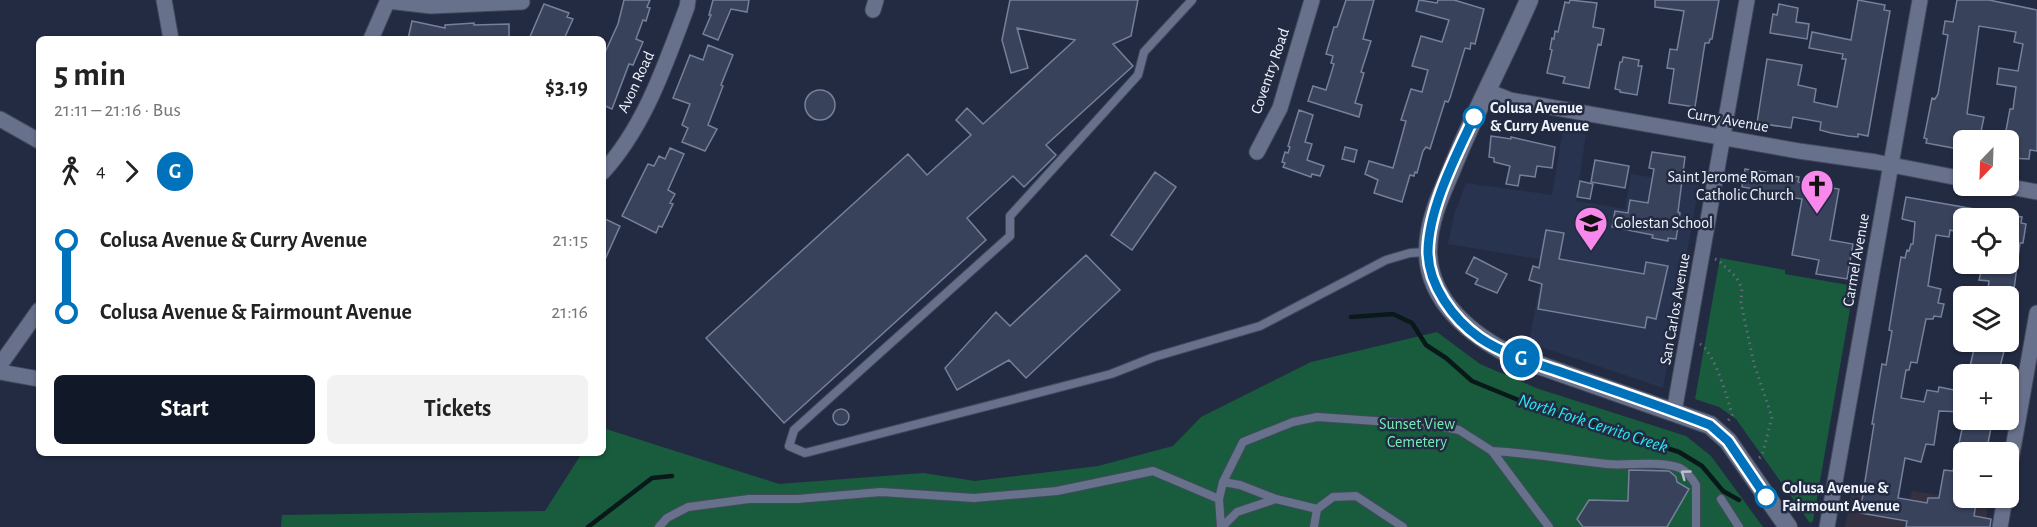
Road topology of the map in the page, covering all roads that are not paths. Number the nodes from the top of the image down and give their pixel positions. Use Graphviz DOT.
graph roads {
  1 [pos="164,0"];
  2 [pos="388,0"];
  3 [pos="688,0"];
  4 [pos="1192,0"];
  5 [pos="1312,0"];
  6 [pos="1529,0"];
  7 [pos="1747,0"];
  8 [pos="1920,0"];
  9 [pos="522,2"];
  10 [pos="170,36"];
  11 [pos="372,36"];
  12 [pos="1487,91"];
  13 [pos="0,120"];
  14 [pos="1724,138"];
  15 [pos="36,139"];
  16 [pos="1257,152"];
  17 [pos="1892,165"];
  18 [pos="606,168"];
  19 [pos="1953,177"];
  20 [pos="2019,189"];
  21 [pos="2037,192"];
  22 [pos="1428,252"];
  23 [pos="36,313"];
  24 [pos="2037,313"];
  25 [pos="0,365"];
  26 [pos="0,372"];
  27 [pos="36,378"];
  28 [pos="1674,411"];
  29 [pos="2014,442"];
  30 [pos="1492,451"];
  31 [pos="1223,482"];
  32 [pos="1219,499"];
  33 [pos="1276,499"];
  34 [pos="1720,499"];
  35 [pos="2003,508"];
  36 [pos="1317,509"];
  37 [pos="659,527"];
  38 [pos="1221,527"];
  39 [pos="1314,527"];
  40 [pos="1402,527"];
  41 [pos="1549,527"];
  42 [pos="1696,527"];
  43 [pos="1739,527"];
  44 [pos="1788,527"];
  45 [pos="1827,527"];
  46 [pos="2000,527"];
  1 -- 10 [label="street"];
  2 -- 9 [label="street"];
  2 -- 11 [label="street"];
  3 -- 18 [label="street, Avon Road"];
  4 -- 22 [label="lane"];
  5 -- 16 [label="street, Coventry Road"];
  6 -- 12 [label="street"];
  7 -- 14 [label="street, San Carlos Avenue"];
  8 -- 17 [label="street, Carmel Avenue"];
  12 -- 14 [label="street, Curry Avenue"];
  12 -- 22 [label="street"];
  13 -- 15 [label="street"];
  14 -- 17 [label="street, Curry Avenue"];
  14 -- 28 [label="street, San Carlos Avenue"];
  17 -- 19 [label="street, Curry Avenue"];
  17 -- 45 [label="street, Carmel Avenue"];
  20 -- 21 [label="street"];
  22 -- 28 [label="street"];
  23 -- 25 [label="street"];
  24 -- 29 [label="street"];
  26 -- 27 [label="street"];
  28 -- 44 [label="street"];
  30 -- 31 [label="lane"];
  30 -- 41 [label="lane"];
  42 -- 30 [label="lane, one-way"];
  31 -- 32 [label="lane"];
  31 -- 33 [label="lane"];
  32 -- 37 [label="lane"];
  32 -- 38 [label="lane"];
  33 -- 36 [label="lane"];
  33 -- 38 [label="lane"];
  34 -- 43 [label="lane"];
  35 -- 46 [label="street"];
  36 -- 39 [label="lane"];
  36 -- 40 [label="lane"];
}
